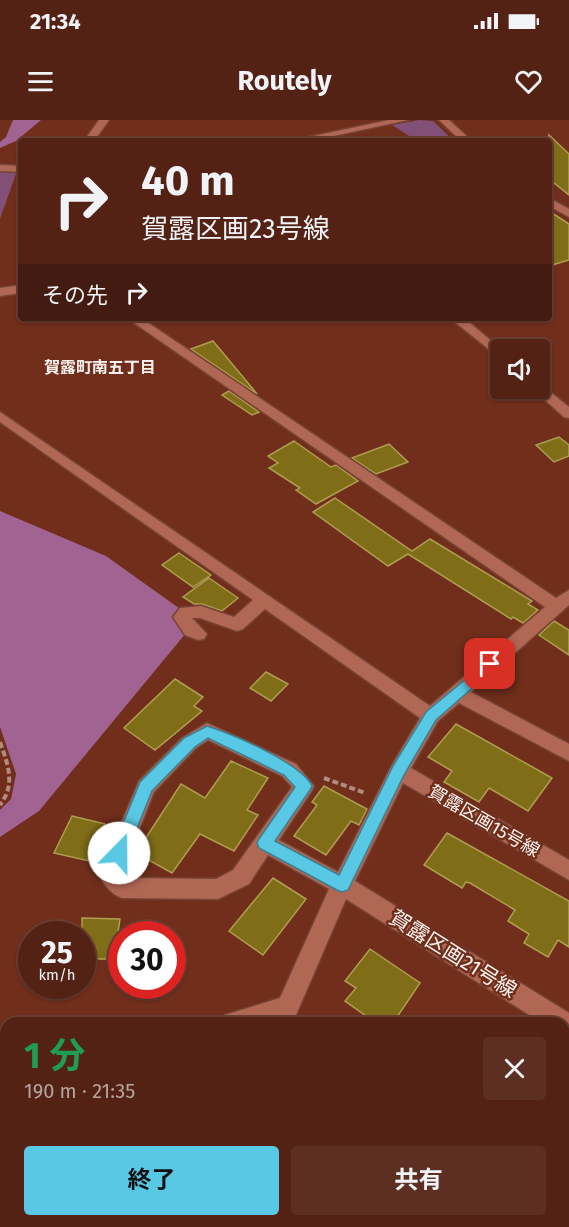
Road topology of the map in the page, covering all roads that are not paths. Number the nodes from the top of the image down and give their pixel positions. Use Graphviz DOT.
graph roads {
  1 [pos="104,120"];
  2 [pos="403,120"];
  3 [pos="444,120"];
  4 [pos="91,138"];
  5 [pos="310,138"];
  6 [pos="464,138"];
  7 [pos="0,168"];
  8 [pos="18,169"];
  9 [pos="552,203"];
  10 [pos="569,214"];
  11 [pos="18,289"];
  12 [pos="0,292"];
  13 [pos="138,321"];
  14 [pos="460,321"];
  15 [pos="490,346"];
  16 [pos="550,397"];
  17 [pos="569,414"];
  18 [pos="0,416"];
  19 [pos="264,600"];
  20 [pos="563,601"];
  21 [pos="198,634"];
  22 [pos="457,693"];
  23 [pos="431,716"];
  24 [pos="569,753"];
  25 [pos="399,771"];
  26 [pos="265,843"];
  27 [pos="569,871"];
  28 [pos="342,885"];
  29 [pos="254,1017"];
  30 [pos="553,1017"];
  1 -- 4 [label="street"];
  2 -- 5 [label="street"];
  3 -- 6 [label="street"];
  7 -- 8 [label="street"];
  9 -- 10 [label="street"];
  11 -- 12 [label="street"];
  13 -- 20 [label="street"];
  14 -- 15 [label="street"];
  16 -- 17 [label="street"];
  18 -- 19 [label="street"];
  19 -- 21 [label="street"];
  19 -- 23 [label="street"];
  20 -- 22 [label="street"];
  22 -- 23 [label="street"];
  22 -- 24 [label="street"];
  23 -- 25 [label="street"];
  25 -- 27 [label="street, 賀露区画15号線"];
  25 -- 28 [label="street"];
  26 -- 26 [label="street"];
  26 -- 28 [label="street, 賀露区画21号線"];
  28 -- 29 [label="street"];
  28 -- 30 [label="street, 賀露区画21号線"];
}
